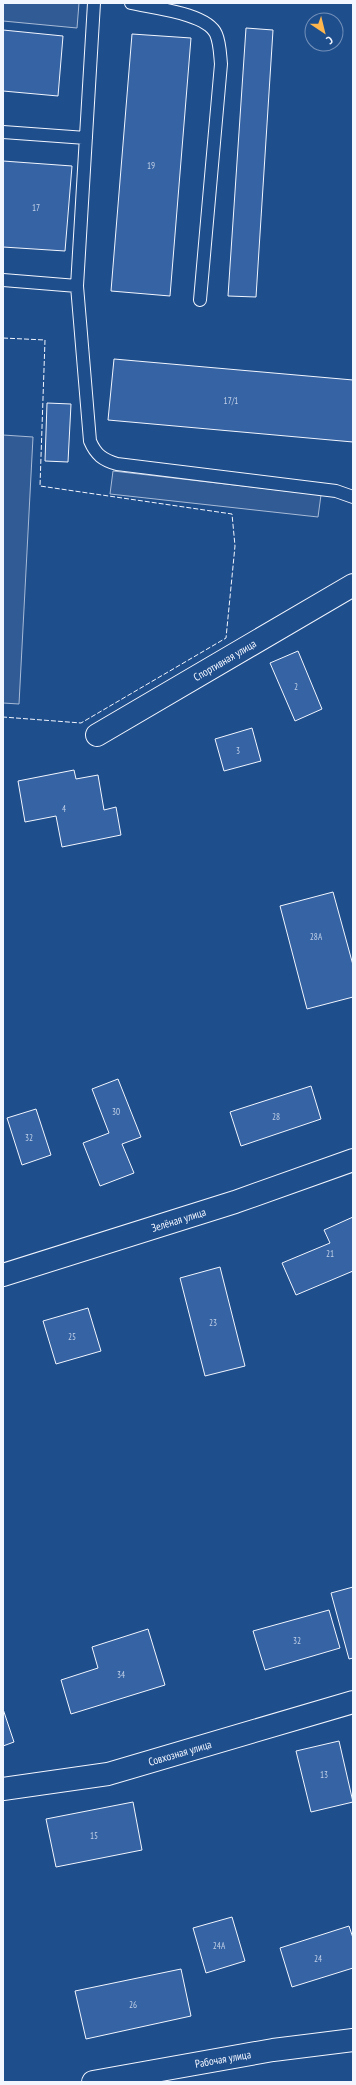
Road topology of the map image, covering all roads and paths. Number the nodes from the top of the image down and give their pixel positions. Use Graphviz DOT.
graph roads {
  1 [pos="94,3"];
  2 [pos="131,3"];
  3 [pos="3,132"];
  4 [pos="86,138"];
  5 [pos="3,280"];
  6 [pos="77,286"];
  7 [pos="200,300"];
  8 [pos="353,497"];
  9 [pos="353,585"];
  10 [pos="97,735"];
  11 [pos="353,1160"];
  12 [pos="3,1275"];
  13 [pos="353,1702"];
  14 [pos="3,1789"];
  15 [pos="353,2040"];
  16 [pos="93,2082"];
  1 -- 4 [label="lane"];
  2 -- 7 [label="lane"];
  3 -- 4 [label="lane"];
  4 -- 6 [label="lane"];
  5 -- 6 [label="lane"];
  6 -- 8 [label="lane"];
  9 -- 10 [label="street, Спортивная улица"];
  11 -- 12 [label="street, Зелёная улица"];
  13 -- 14 [label="street, Совхозная улица"];
  15 -- 16 [label="street, Рабочая улица"];
}
